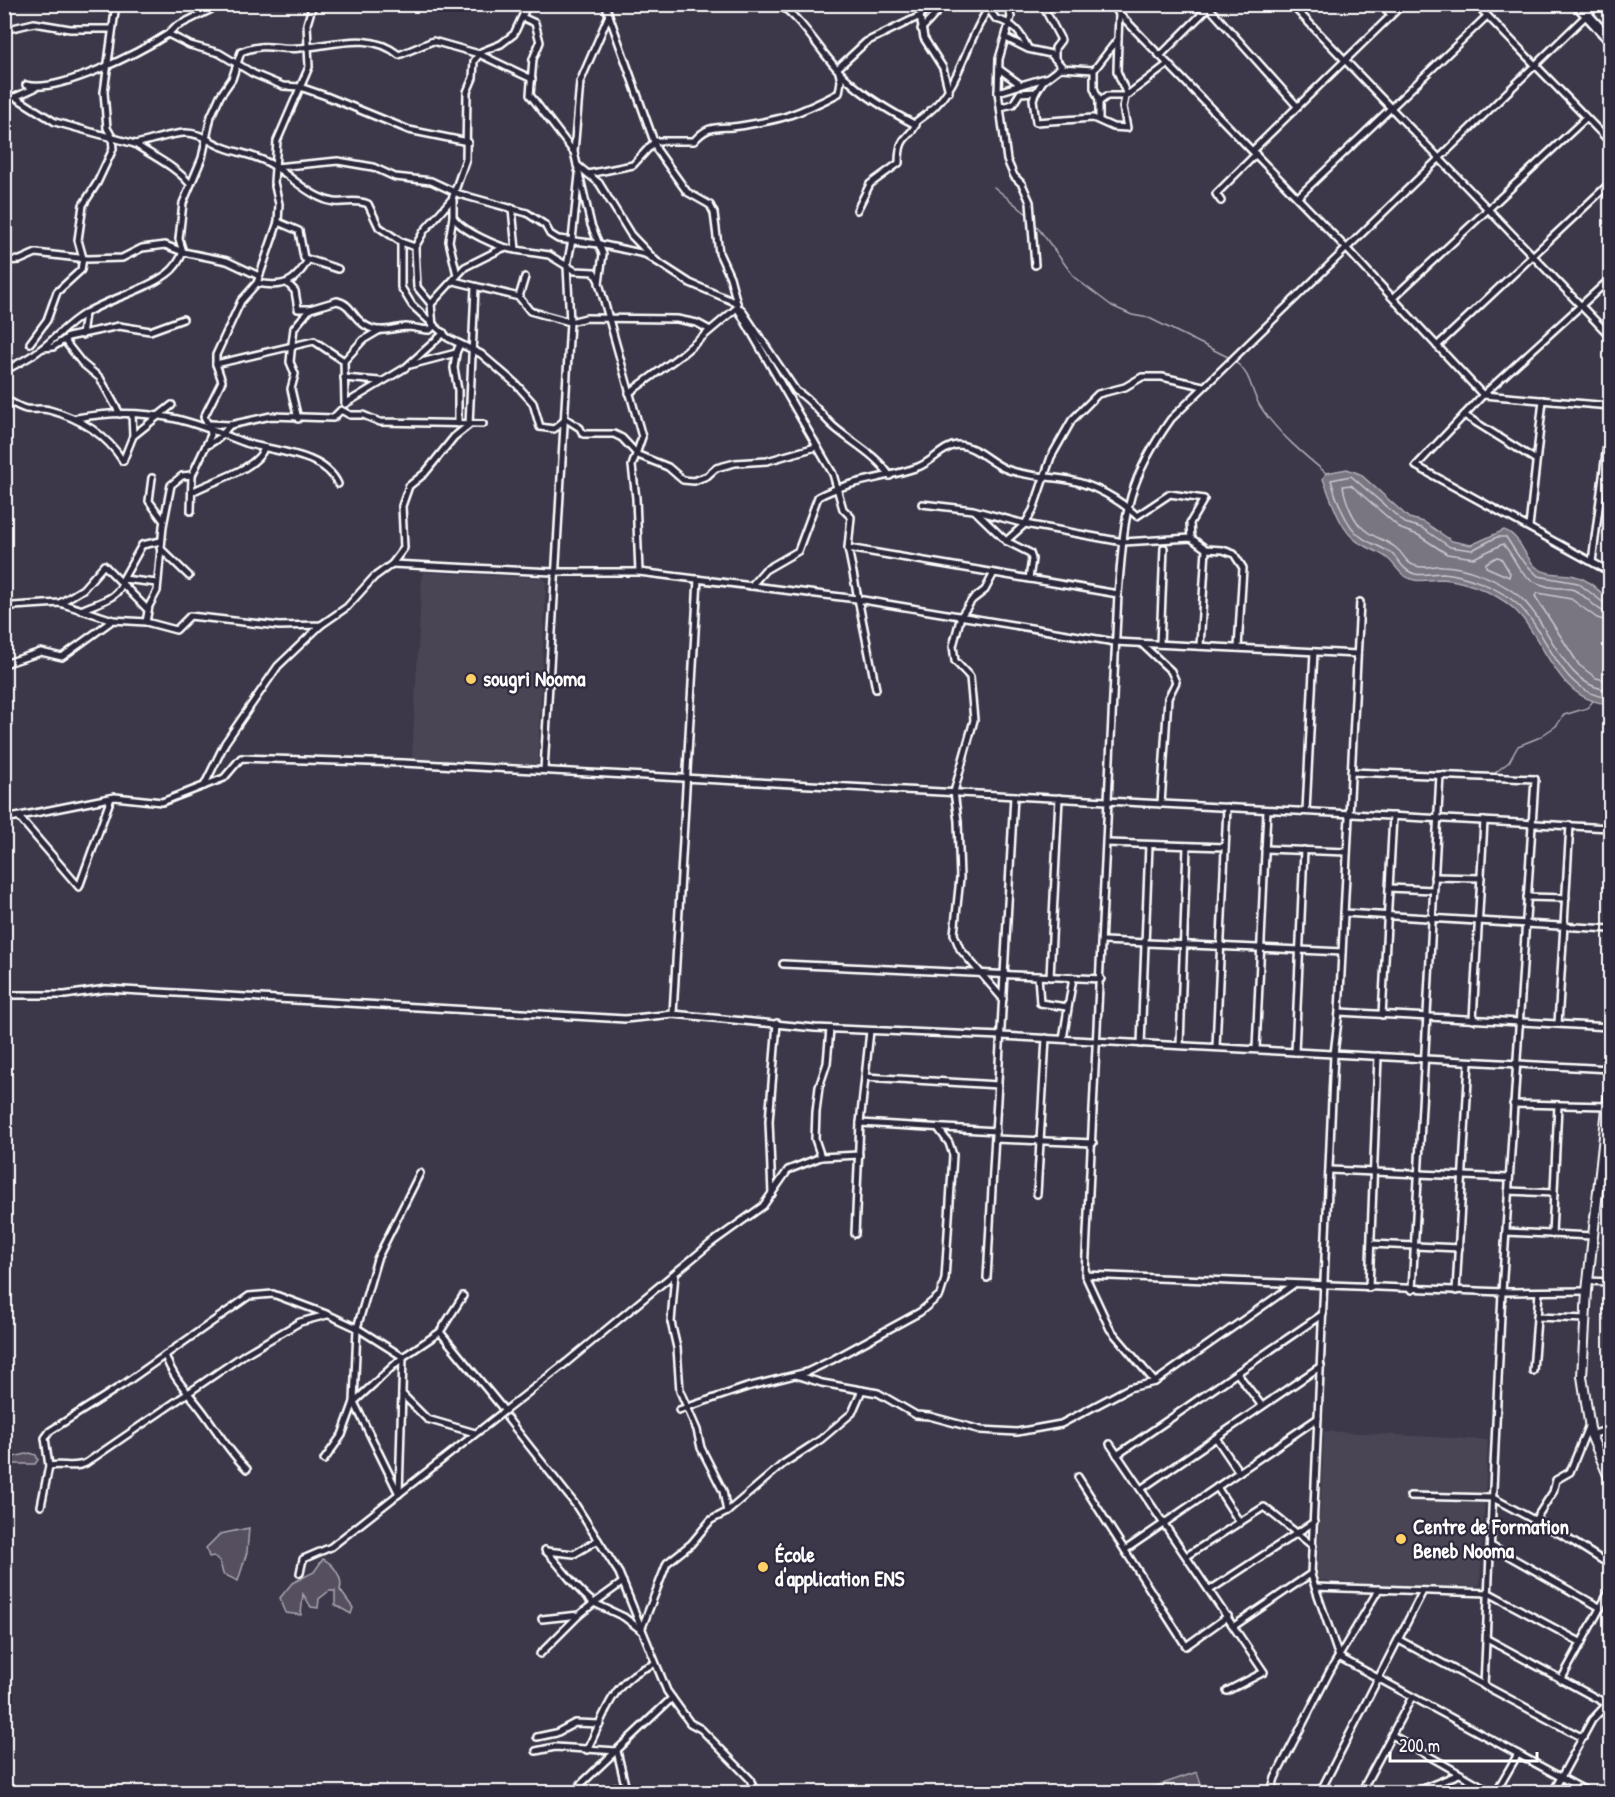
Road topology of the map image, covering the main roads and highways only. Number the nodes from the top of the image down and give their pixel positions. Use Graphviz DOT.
graph roads {
  1 [pos="1577,4"];
  2 [pos="1611,40"];
  1 -- 2 [label="main road"];
}
